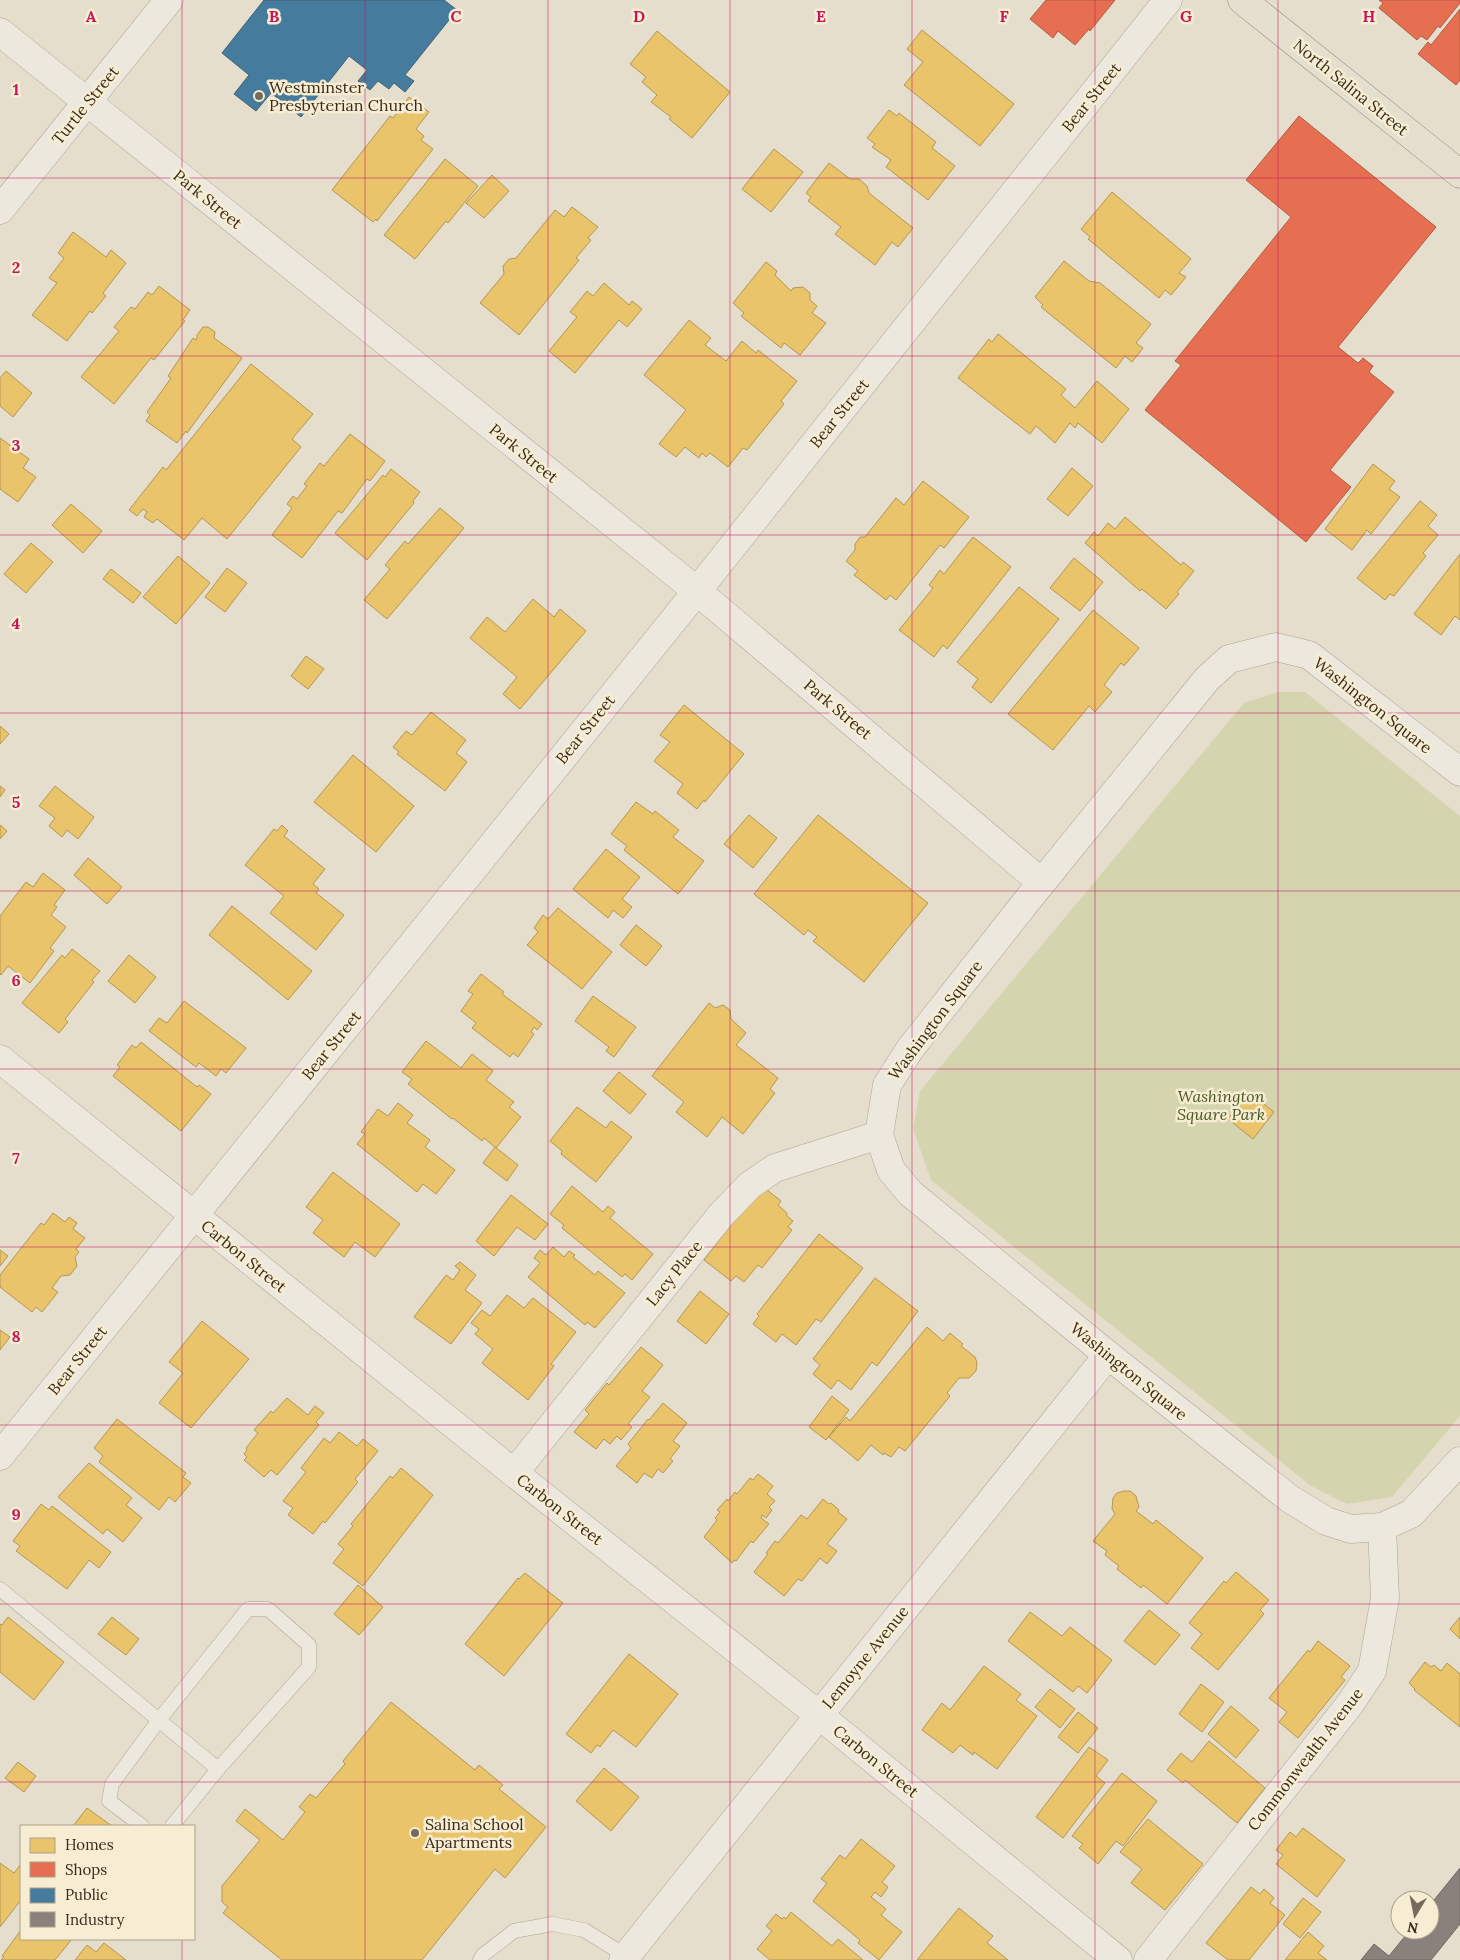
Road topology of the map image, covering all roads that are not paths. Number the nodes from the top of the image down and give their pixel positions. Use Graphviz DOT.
graph roads {
  1 [pos="169,0"];
  2 [pos="1168,0"];
  3 [pos="1242,0"];
  4 [pos="0,32"];
  5 [pos="87,102"];
  6 [pos="1460,174"];
  7 [pos="0,210"];
  8 [pos="697,591"];
  9 [pos="1460,772"];
  10 [pos="1041,882"];
  11 [pos="0,1059"];
  12 [pos="879,1135"];
  13 [pos="194,1215"];
  14 [pos="1108,1355"];
  15 [pos="0,1456"];
  16 [pos="1460,1462"];
  17 [pos="514,1473"];
  18 [pos="1382,1527"];
  19 [pos="0,1589"];
  20 [pos="819,1714"];
  21 [pos="159,1720"];
  22 [pos="218,1768"];
  23 [pos="141,1825"];
  24 [pos="173,1825"];
  25 [pos="624,1958"];
  26 [pos="480,1960"];
  27 [pos="1118,1960"];
  28 [pos="1148,1960"];
  1 -- 5 [label="street, Turtle Street"];
  2 -- 8 [label="street, Bear Street"];
  3 -- 6 [label="main road, North Salina Street"];
  4 -- 5 [label="street, Park Street"];
  5 -- 7 [label="street, Turtle Street"];
  5 -- 8 [label="street, Park Street"];
  8 -- 10 [label="street, Park Street"];
  8 -- 13 [label="street, Bear Street"];
  9 -- 10 [label="street, Washington Square"];
  10 -- 12 [label="street, Washington Square"];
  11 -- 13 [label="street, Carbon Street"];
  12 -- 14 [label="street, Washington Square"];
  12 -- 17 [label="street, Lacy Place"];
  13 -- 15 [label="street, Bear Street"];
  13 -- 17 [label="street, Carbon Street"];
  14 -- 18 [label="street, Washington Square"];
  14 -- 20 [label="street, Lemoyne Avenue"];
  16 -- 18 [label="street, Washington Square"];
  17 -- 20 [label="street, Carbon Street"];
  18 -- 28 [label="street, Commonwealth Avenue"];
  19 -- 21 [label="lane"];
  20 -- 25 [label="street, Lemoyne Avenue"];
  20 -- 27 [label="street, Carbon Street"];
  21 -- 22 [label="lane"];
  21 -- 22 [label="lane"];
  21 -- 23 [label="lane"];
  22 -- 24 [label="lane"];
  25 -- 26 [label="lane"];
}
